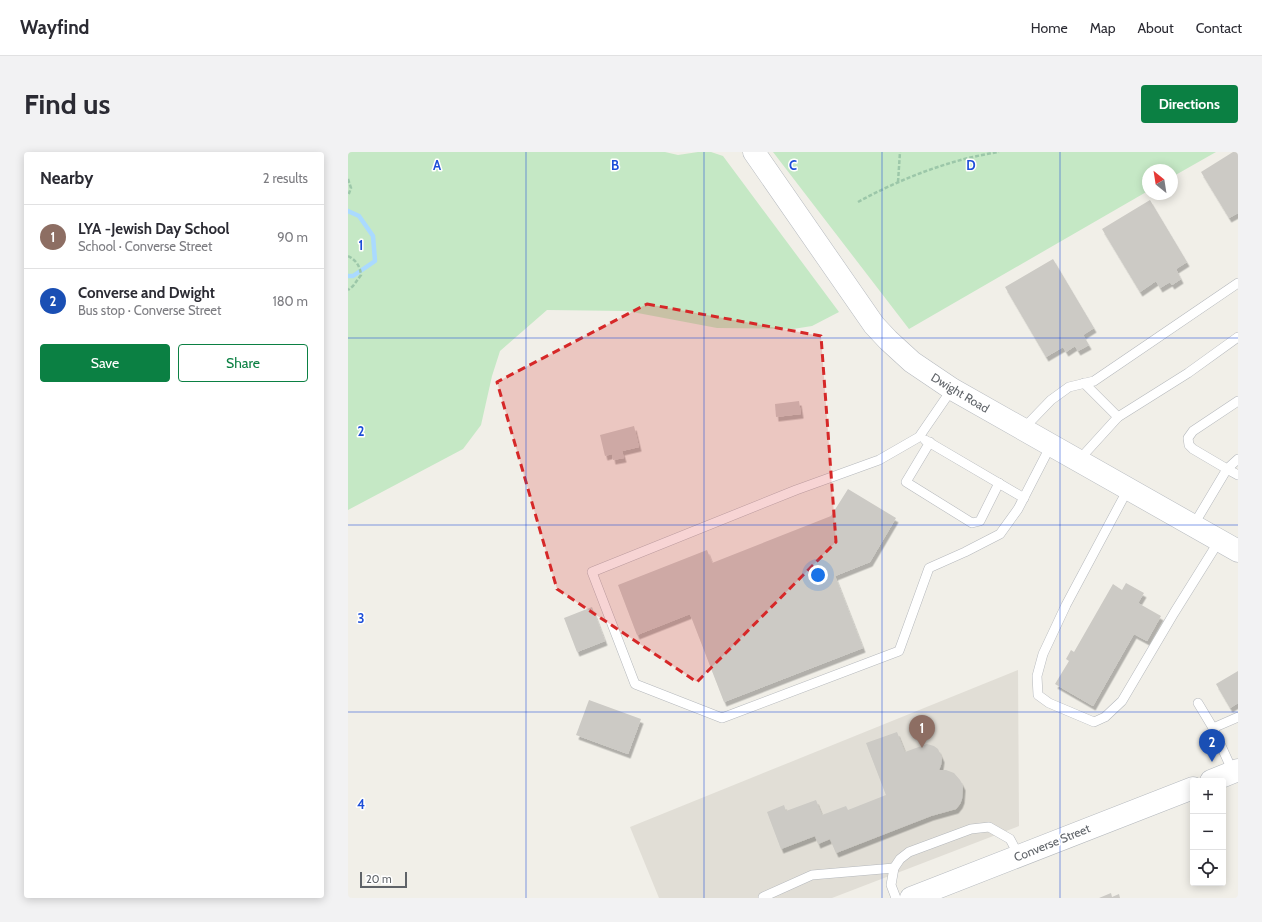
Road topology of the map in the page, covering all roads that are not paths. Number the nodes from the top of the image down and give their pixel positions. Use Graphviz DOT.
graph roads {
  1 [pos="754,152"];
  2 [pos="1238,283"];
  3 [pos="1238,338"];
  4 [pos="1084,383"];
  5 [pos="952,389"];
  6 [pos="1238,401"];
  7 [pos="1118,418"];
  8 [pos="1023,429"];
  9 [pos="919,437"];
  10 [pos="930,442"];
  11 [pos="1051,446"];
  12 [pos="1238,459"];
  13 [pos="1078,461"];
  14 [pos="1227,469"];
  15 [pos="1238,475"];
  16 [pos="999,483"];
  17 [pos="1128,490"];
  18 [pos="1024,498"];
  19 [pos="1193,526"];
  20 [pos="1219,541"];
  21 [pos="1238,552"];
  22 [pos="1198,703"];
  23 [pos="1238,717"];
  24 [pos="1213,728"];
  25 [pos="1236,771"];
  26 [pos="1218,778"];
  27 [pos="1190,789"];
  28 [pos="1019,856"];
  29 [pos="894,868"];
  30 [pos="763,897"];
  31 [pos="896,898"];
  32 [pos="911,898"];
  1 -- 5 [label="main road, Dwight Road"];
  2 -- 4 [label="lane"];
  3 -- 7 [label="lane"];
  4 -- 7 [label="lane"];
  4 -- 8 [label="lane"];
  5 -- 8 [label="main road, Dwight Road"];
  5 -- 9 [label="lane"];
  6 -- 14 [label="lane"];
  7 -- 13 [label="lane"];
  8 -- 11 [label="main road, Dwight Road"];
  9 -- 10 [label="lane"];
  9 -- 18 [label="lane"];
  10 -- 16 [label="lane"];
  10 -- 16 [label="lane"];
  11 -- 13 [label="main road, Dwight Road"];
  11 -- 18 [label="lane"];
  12 -- 14 [label="lane"];
  13 -- 17 [label="main road, Dwight Road"];
  14 -- 15 [label="lane"];
  14 -- 19 [label="lane"];
  16 -- 18 [label="lane"];
  17 -- 19 [label="main road, Dwight Road"];
  17 -- 20 [label="lane"];
  19 -- 20 [label="main road, Dwight Road"];
  20 -- 21 [label="main road, Dwight Road"];
  22 -- 24 [label="lane"];
  23 -- 24 [label="lane"];
  24 -- 25 [label="lane"];
  25 -- 26 [label="main road"];
  27 -- 28 [label="main road, Converse Street"];
  28 -- 29 [label="lane"];
  28 -- 32 [label="main road, Converse Street"];
  29 -- 30 [label="lane"];
  29 -- 31 [label="lane"];
}
